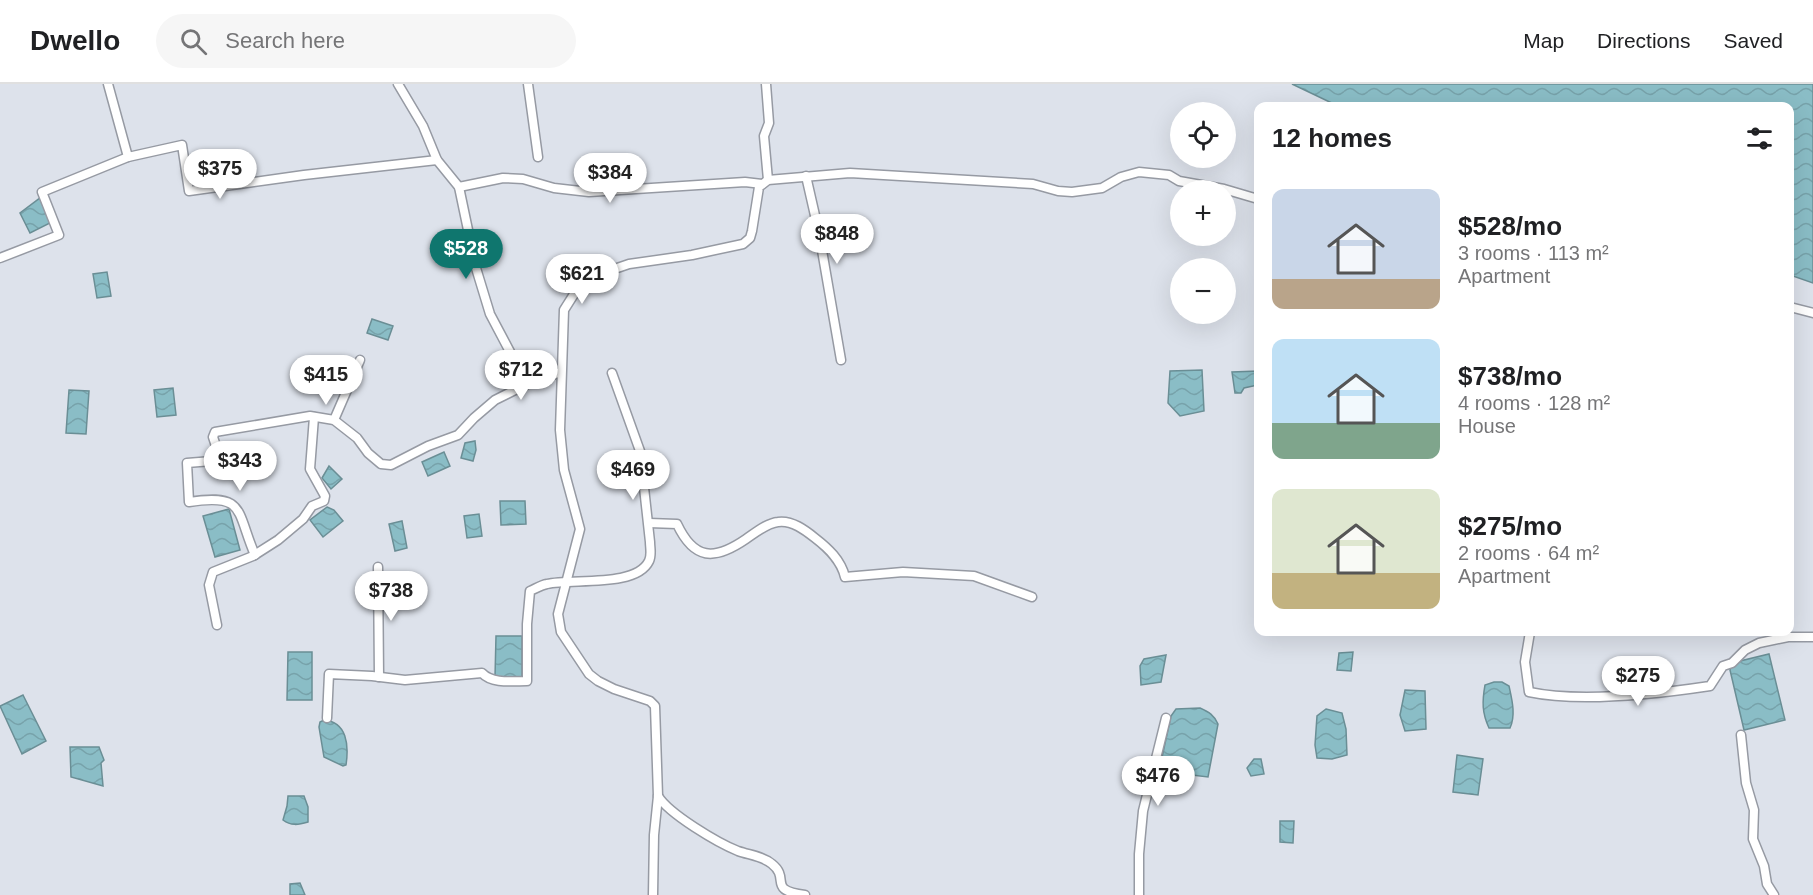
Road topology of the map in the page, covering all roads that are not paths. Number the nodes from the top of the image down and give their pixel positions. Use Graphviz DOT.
graph roads {
  1 [pos="108,84"];
  2 [pos="398,84"];
  3 [pos="528,84"];
  4 [pos="766,84"];
  5 [pos="128,157"];
  6 [pos="538,157"];
  7 [pos="437,160"];
  8 [pos="806,176"];
  9 [pos="765,182"];
  10 [pos="459,187"];
  11 [pos="1254,198"];
  12 [pos="0,258"];
  13 [pos="1794,308"];
  14 [pos="1813,313"];
  15 [pos="360,360"];
  16 [pos="841,360"];
  17 [pos="561,372"];
  18 [pos="612,373"];
  19 [pos="527,384"];
  20 [pos="314,417"];
  21 [pos="334,420"];
  22 [pos="649,523"];
  23 [pos="255,555"];
  24 [pos="378,567"];
  25 [pos="566,582"];
  26 [pos="1032,597"];
  27 [pos="217,625"];
  28 [pos="1529,636"];
  29 [pos="1813,637"];
  30 [pos="379,676"];
  31 [pos="327,718"];
  32 [pos="1166,718"];
  33 [pos="1741,735"];
  34 [pos="658,796"];
  35 [pos="653,895"];
  36 [pos="805,895"];
  37 [pos="1139,895"];
  38 [pos="1774,895"];
  1 -- 5 [label="street"];
  2 -- 7 [label="street"];
  3 -- 6 [label="street"];
  4 -- 9 [label="street"];
  5 -- 7 [label="street"];
  5 -- 12 [label="street"];
  7 -- 10 [label="street"];
  8 -- 9 [label="street"];
  8 -- 11 [label="street"];
  8 -- 16 [label="street"];
  9 -- 10 [label="street"];
  9 -- 17 [label="street"];
  10 -- 19 [label="street"];
  13 -- 14 [label="street"];
  15 -- 21 [label="street"];
  17 -- 19 [label="street"];
  17 -- 25 [label="street"];
  18 -- 22 [label="street"];
  19 -- 21 [label="street"];
  20 -- 21 [label="street"];
  20 -- 23 [label="street"];
  20 -- 23 [label="street"];
  22 -- 25 [label="street"];
  22 -- 26 [label="street"];
  23 -- 27 [label="street"];
  24 -- 30 [label="street"];
  25 -- 30 [label="street"];
  25 -- 34 [label="street"];
  28 -- 29 [label="street"];
  30 -- 31 [label="street"];
  32 -- 37 [label="street"];
  33 -- 38 [label="street"];
  34 -- 35 [label="street"];
  34 -- 36 [label="street"];
}
